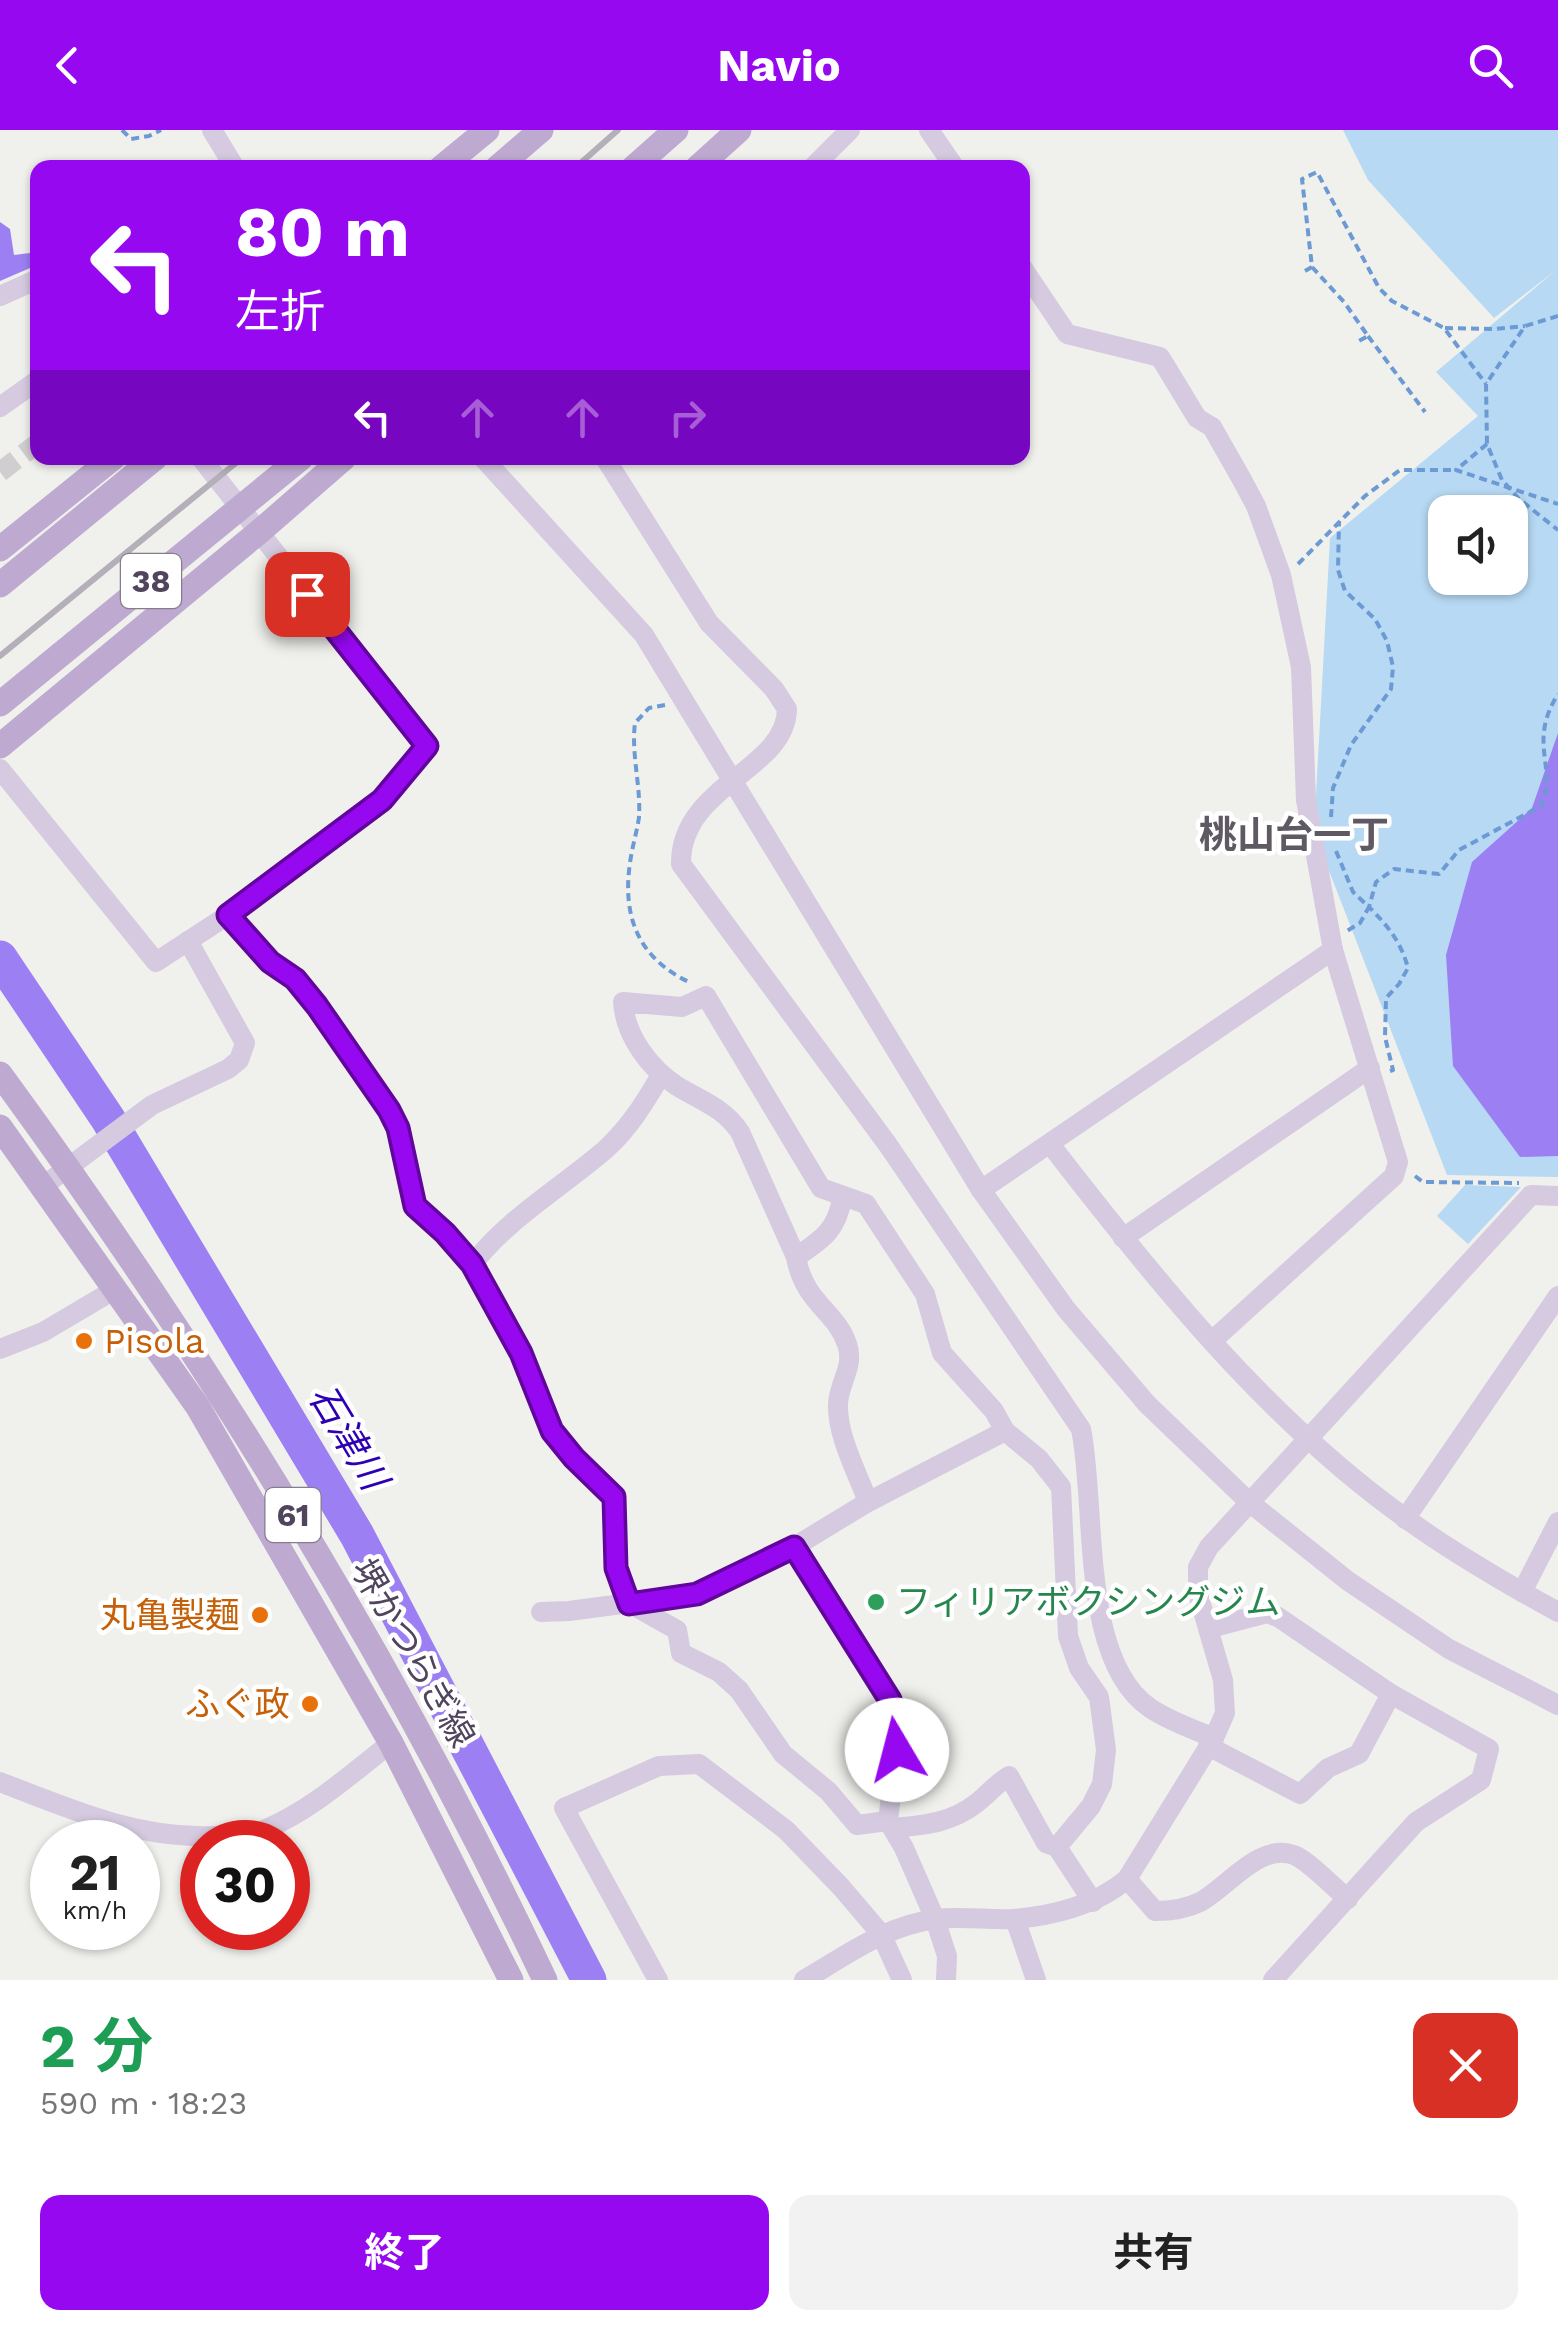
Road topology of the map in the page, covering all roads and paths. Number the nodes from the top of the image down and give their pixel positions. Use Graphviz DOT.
graph roads {
  1 [pos="122,130"];
  2 [pos="161,130"];
  3 [pos="212,130"];
  4 [pos="487,130"];
  5 [pos="541,130"];
  6 [pos="676,130"];
  7 [pos="739,130"];
  8 [pos="850,130"];
  9 [pos="929,130"];
  10 [pos="229,160"];
  11 [pos="451,160"];
  12 [pos="506,160"];
  13 [pos="642,160"];
  14 [pos="706,160"];
  15 [pos="820,160"];
  16 [pos="949,160"];
  17 [pos="1312,267"];
  18 [pos="1305,271"];
  19 [pos="1030,278"];
  20 [pos="30,283"];
  21 [pos="0,296"];
  22 [pos="1558,316"];
  23 [pos="1525,326"];
  24 [pos="1444,328"];
  25 [pos="1368,336"];
  26 [pos="1356,343"];
  27 [pos="1486,384"];
  28 [pos="30,386"];
  29 [pos="0,408"];
  30 [pos="1424,412"];
  31 [pos="1486,444"];
  32 [pos="104,465"];
  33 [pos="146,465"];
  34 [pos="206,465"];
  35 [pos="292,465"];
  36 [pos="336,465"];
  37 [pos="490,465"];
  38 [pos="609,465"];
  39 [pos="1456,470"];
  40 [pos="1510,490"];
  41 [pos="1558,504"];
  42 [pos="1339,522"];
  43 [pos="1558,530"];
  44 [pos="259,532"];
  45 [pos="0,549"];
  46 [pos="1281,575"];
  47 [pos="0,585"];
  48 [pos="1558,694"];
  49 [pos="684,702"];
  50 [pos="0,704"];
  51 [pos="0,746"];
  52 [pos="0,768"];
  53 [pos="732,778"];
  54 [pos="1332,829"];
  55 [pos="1333,841"];
  56 [pos="1370,907"];
  57 [pos="228,915"];
  58 [pos="1347,931"];
  59 [pos="188,941"];
  60 [pos="1333,950"];
  61 [pos="706,996"];
  62 [pos="1377,1070"];
  63 [pos="0,1074"];
  64 [pos="661,1074"];
  65 [pos="0,1127"];
  66 [pos="1050,1144"];
  67 [pos="78,1160"];
  68 [pos="1412,1174"];
  69 [pos="1520,1182"];
  70 [pos="42,1186"];
  71 [pos="981,1190"];
  72 [pos="1558,1196"];
  73 [pos="842,1198"];
  74 [pos="1123,1238"];
  75 [pos="796,1257"];
  76 [pos="472,1264"];
  77 [pos="114,1290"];
  78 [pos="1558,1296"];
  79 [pos="1212,1341"];
  80 [pos="0,1348"];
  81 [pos="1006,1431"];
  82 [pos="1308,1438"];
  83 [pos="868,1502"];
  84 [pos="1250,1502"];
  85 [pos="1405,1519"];
  86 [pos="1558,1522"];
  87 [pos="794,1547"];
  88 [pos="1522,1592"];
  89 [pos="629,1604"];
  90 [pos="541,1612"];
  91 [pos="1558,1612"];
  92 [pos="1210,1628"];
  93 [pos="1391,1694"];
  94 [pos="1558,1705"];
  95 [pos="1211,1742"];
  96 [pos="392,1743"];
  97 [pos="0,1782"];
  98 [pos="891,1824"];
  99 [pos="1057,1846"];
  100 [pos="1127,1879"];
  101 [pos="1348,1899"];
  102 [pos="1092,1902"];
  103 [pos="1015,1918"];
  104 [pos="934,1919"];
  105 [pos="881,1934"];
  106 [pos="511,1980"];
  107 [pos="544,1980"];
  108 [pos="658,1980"];
  109 [pos="804,1980"];
  110 [pos="902,1980"];
  111 [pos="946,1980"];
  112 [pos="1036,1980"];
  113 [pos="1273,1980"];
  1 -- 2 [label="path"];
  3 -- 10 [label="street"];
  4 -- 11 [label="main road"];
  5 -- 12 [label="main road"];
  6 -- 13 [label="main road"];
  7 -- 14 [label="main road"];
  8 -- 15 [label="street"];
  9 -- 16 [label="street"];
  17 -- 18 [label="path"];
  17 -- 24 [label="path"];
  17 -- 25 [label="path"];
  19 -- 46 [label="street"];
  20 -- 21 [label="street"];
  22 -- 23 [label="path"];
  23 -- 24 [label="path"];
  23 -- 27 [label="path"];
  24 -- 27 [label="path"];
  25 -- 26 [label="path"];
  25 -- 30 [label="path"];
  27 -- 31 [label="path"];
  28 -- 29 [label="street"];
  31 -- 39 [label="path"];
  31 -- 40 [label="path"];
  32 -- 45 [label="main road"];
  33 -- 47 [label="main road"];
  34 -- 44 [label="street"];
  35 -- 50 [label="main road, 38, bridge"];
  36 -- 44 [label="main road"];
  37 -- 49 [label="street"];
  38 -- 53 [label="street"];
  39 -- 40 [label="path"];
  39 -- 42 [label="path"];
  40 -- 41 [label="path"];
  40 -- 43 [label="path"];
  42 -- 46 [label="path"];
  42 -- 54 [label="path"];
  44 -- 51 [label="main road"];
  44 -- 57 [label="street"];
  46 -- 60 [label="street"];
  48 -- 56 [label="path"];
  49 -- 53 [label="street"];
  49 -- 61 [label="path"];
  52 -- 59 [label="street"];
  53 -- 71 [label="street"];
  53 -- 95 [label="street"];
  55 -- 56 [label="path"];
  56 -- 58 [label="path"];
  56 -- 62 [label="path"];
  57 -- 59 [label="street"];
  57 -- 76 [label="street"];
  59 -- 67 [label="street"];
  60 -- 62 [label="street"];
  60 -- 66 [label="street"];
  61 -- 64 [label="street"];
  61 -- 73 [label="street"];
  62 -- 74 [label="street"];
  62 -- 79 [label="street"];
  63 -- 67 [label="main road, 堺かつらぎ線 / 61"];
  64 -- 75 [label="street"];
  64 -- 76 [label="street"];
  65 -- 70 [label="main road, 堺かつらぎ線 / 61"];
  66 -- 71 [label="street"];
  66 -- 74 [label="street"];
  67 -- 70 [label="street"];
  67 -- 107 [label="main road, 堺かつらぎ線 / 61"];
  68 -- 69 [label="path"];
  70 -- 77 [label="main road, 堺かつらぎ線 / 61"];
  71 -- 84 [label="street"];
  72 -- 82 [label="street"];
  73 -- 75 [label="street"];
  73 -- 81 [label="street"];
  74 -- 79 [label="street"];
  75 -- 83 [label="street"];
  76 -- 89 [label="street"];
  77 -- 80 [label="street"];
  77 -- 96 [label="main road, 堺かつらぎ線 / 61"];
  78 -- 85 [label="street"];
  79 -- 82 [label="street"];
  81 -- 83 [label="street"];
  81 -- 99 [label="street"];
  82 -- 84 [label="street"];
  82 -- 85 [label="street"];
  83 -- 87 [label="street"];
  84 -- 92 [label="street"];
  84 -- 94 [label="street"];
  85 -- 88 [label="street"];
  86 -- 88 [label="street"];
  87 -- 89 [label="street"];
  87 -- 98 [label="street"];
  88 -- 91 [label="street"];
  89 -- 90 [label="street"];
  89 -- 98 [label="street"];
  92 -- 93 [label="street"];
  92 -- 95 [label="street"];
  93 -- 95 [label="street"];
  93 -- 101 [label="street"];
  95 -- 100 [label="street"];
  96 -- 97 [label="street"];
  96 -- 106 [label="main road, 堺かつらぎ線 / 61"];
  98 -- 99 [label="street"];
  98 -- 104 [label="street"];
  99 -- 102 [label="street"];
  100 -- 101 [label="street"];
  100 -- 102 [label="street"];
  101 -- 113 [label="street"];
  102 -- 103 [label="street"];
  103 -- 104 [label="street"];
  103 -- 112 [label="street"];
  104 -- 105 [label="street"];
  104 -- 111 [label="street"];
  105 -- 108 [label="street"];
  105 -- 109 [label="street"];
  105 -- 110 [label="street"];
}
